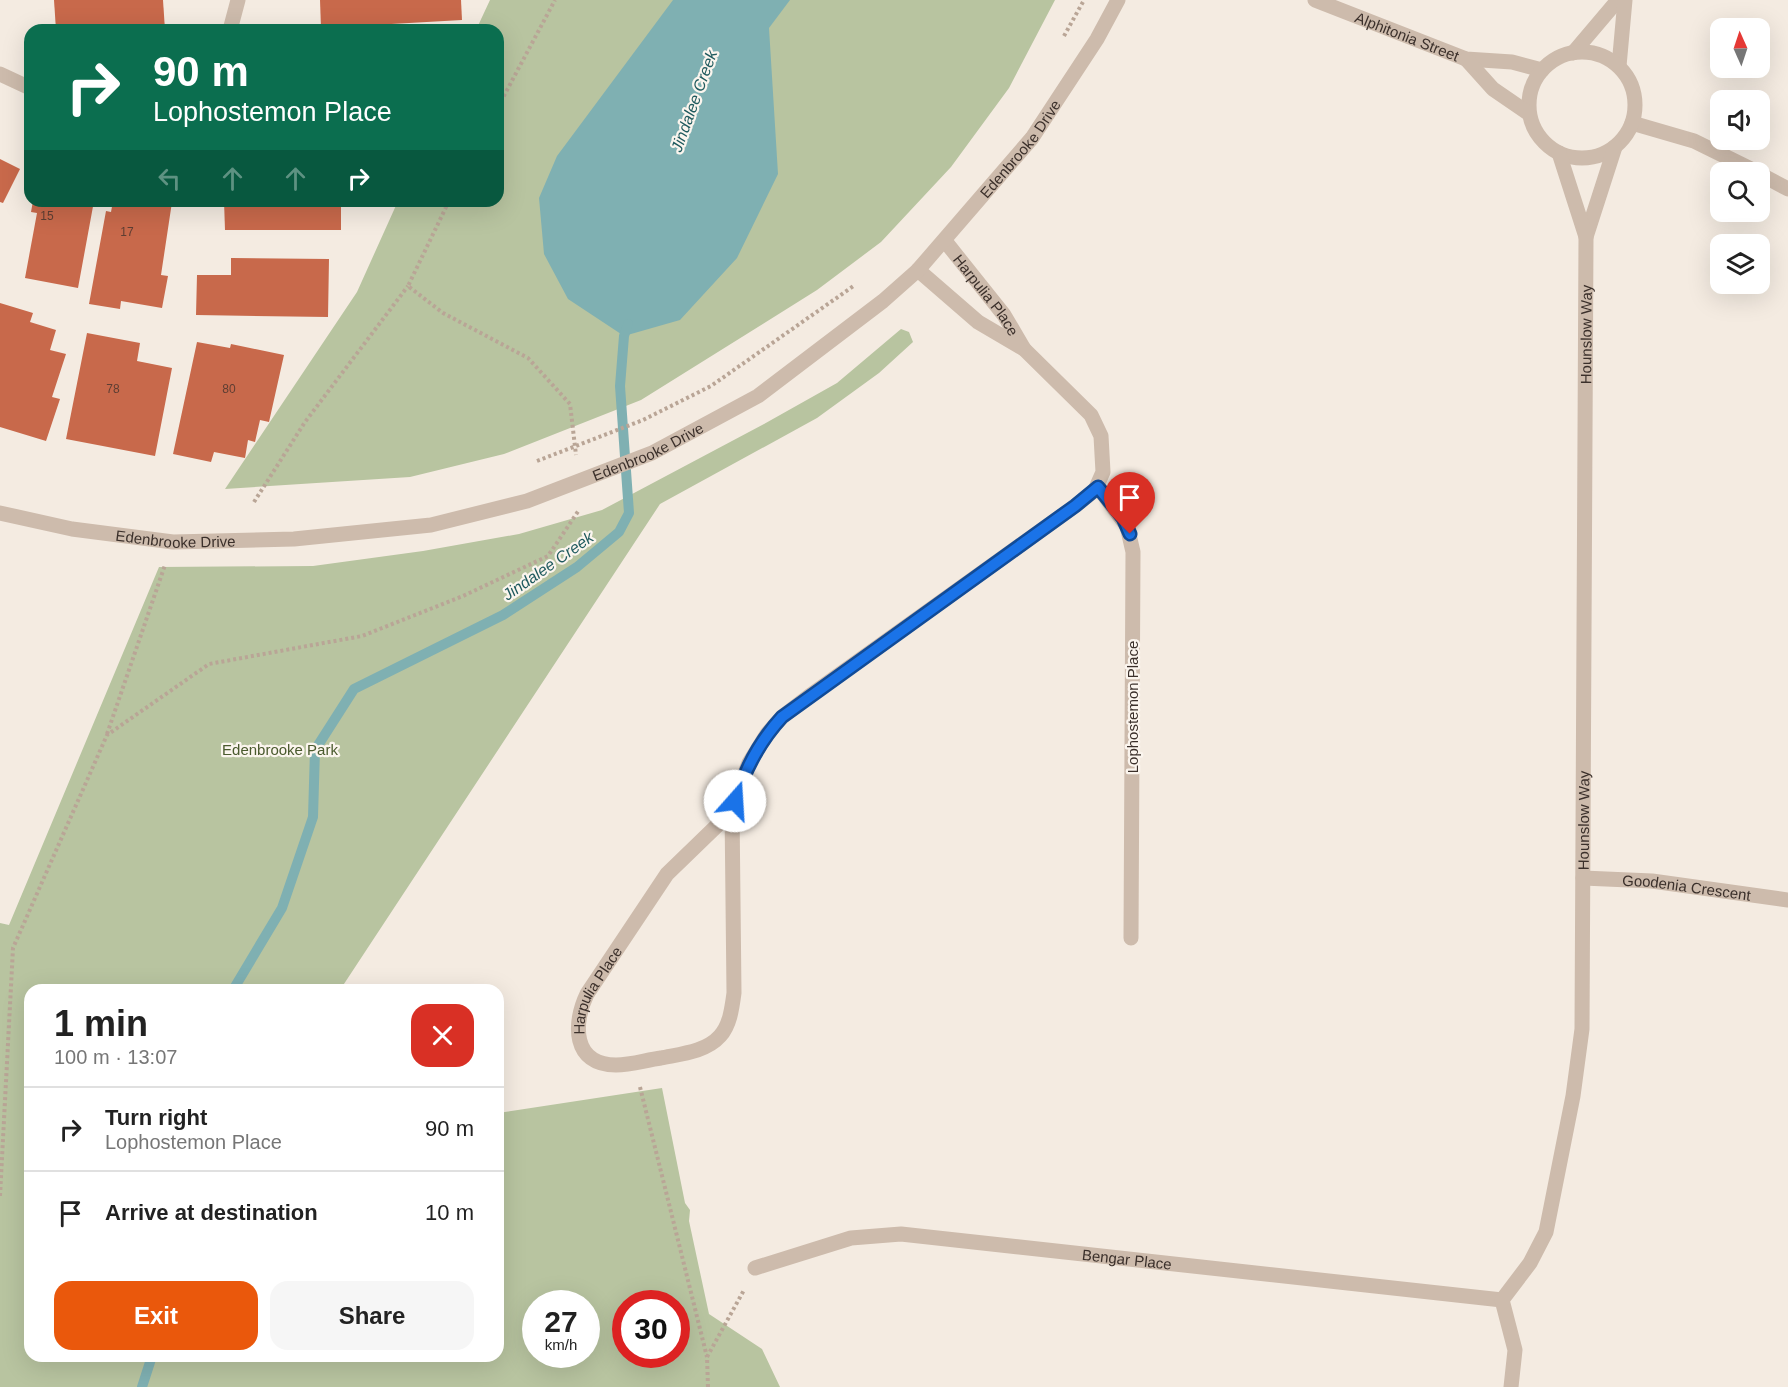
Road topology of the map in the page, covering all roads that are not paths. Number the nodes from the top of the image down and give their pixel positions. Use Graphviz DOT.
graph roads {
  1 [pos="238,0"];
  2 [pos="1118,0"];
  3 [pos="1315,0"];
  4 [pos="1618,0"];
  5 [pos="1625,0"];
  6 [pos="232,24"];
  7 [pos="1573,52"];
  8 [pos="1466,59"];
  9 [pos="1619,66"];
  10 [pos="1542,70"];
  11 [pos="0,74"];
  12 [pos="24,85"];
  13 [pos="1528,113"];
  14 [pos="1632,123"];
  15 [pos="1616,147"];
  16 [pos="1559,153"];
  17 [pos="1736,162"];
  18 [pos="1770,179"];
  19 [pos="1788,189"];
  20 [pos="1586,237"];
  21 [pos="945,242"];
  22 [pos="918,270"];
  23 [pos="1024,349"];
  24 [pos="1098,487"];
  25 [pos="0,513"];
  26 [pos="732,809"];
  27 [pos="1583,878"];
  28 [pos="1788,900"];
  29 [pos="1131,938"];
  30 [pos="755,1268"];
  31 [pos="1502,1300"];
  32 [pos="1511,1387"];
  1 -- 6 [label="street"];
  2 -- 21 [label="street, Edenbrooke Drive"];
  3 -- 8 [label="street, Alphitonia Street"];
  4 -- 7 [label="street"];
  5 -- 9 [label="street"];
  7 -- 9 [label="street"];
  7 -- 10 [label="street"];
  8 -- 10 [label="street, Alphitonia Street"];
  8 -- 13 [label="street, Alphitonia Street"];
  9 -- 14 [label="street"];
  10 -- 13 [label="street"];
  11 -- 12 [label="street"];
  13 -- 16 [label="street"];
  14 -- 15 [label="street"];
  14 -- 17 [label="street"];
  15 -- 16 [label="street"];
  15 -- 20 [label="street, Hounslow Way"];
  16 -- 20 [label="street, Hounslow Way"];
  18 -- 19 [label="street"];
  20 -- 27 [label="street, Hounslow Way"];
  21 -- 22 [label="street, Edenbrooke Drive"];
  21 -- 23 [label="street, Harpulia Place"];
  22 -- 23 [label="street, Harpulia Place"];
  22 -- 25 [label="street, Edenbrooke Drive"];
  23 -- 24 [label="street, Harpulia Place"];
  24 -- 26 [label="street, Harpulia Place"];
  24 -- 29 [label="street, Lophostemon Place"];
  26 -- 26 [label="street, Harpulia Place"];
  27 -- 28 [label="street, Goodenia Crescent"];
  27 -- 31 [label="street, Hounslow Way"];
  30 -- 31 [label="street, Bengar Place"];
  31 -- 32 [label="street"];
}
